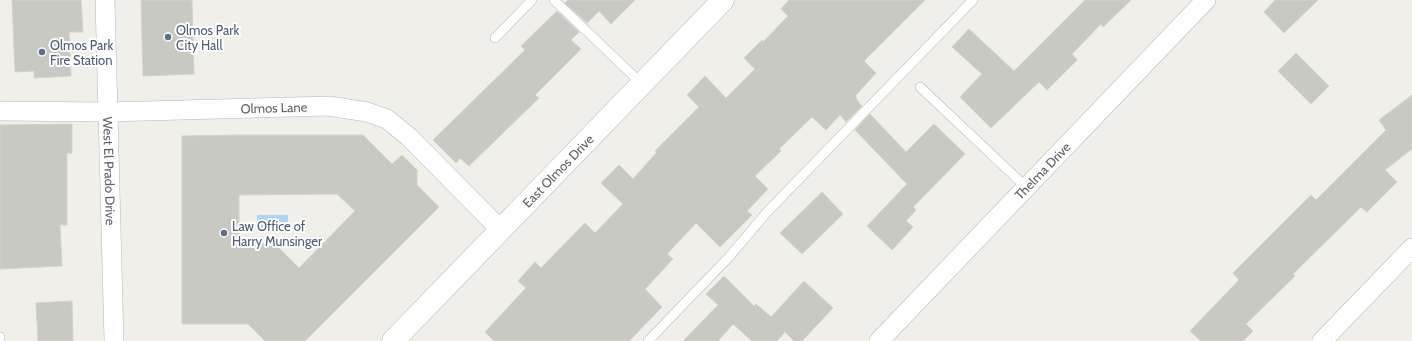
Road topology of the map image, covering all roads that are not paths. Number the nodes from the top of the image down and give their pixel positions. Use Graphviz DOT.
graph roads {
  1 [pos="105,0"];
  2 [pos="532,0"];
  3 [pos="554,0"];
  4 [pos="723,0"];
  5 [pos="973,0"];
  6 [pos="1206,0"];
  7 [pos="495,38"];
  8 [pos="642,84"];
  9 [pos="920,87"];
  10 [pos="0,111"];
  11 [pos="108,112"];
  12 [pos="1026,187"];
  13 [pos="501,230"];
  14 [pos="1412,248"];
  15 [pos="114,341"];
  16 [pos="393,341"];
  17 [pos="648,341"];
  18 [pos="879,341"];
  19 [pos="1322,341"];
  1 -- 11 [label="street, West El Prado Drive"];
  2 -- 7 [label="lane"];
  3 -- 8 [label="lane"];
  4 -- 8 [label="street, East Olmos Drive"];
  5 -- 17 [label="lane"];
  6 -- 12 [label="street, Thelma Drive"];
  8 -- 13 [label="street, East Olmos Drive"];
  9 -- 12 [label="lane"];
  10 -- 11 [label="street, Olmos Lane"];
  11 -- 13 [label="street, Olmos Lane"];
  11 -- 15 [label="street, West El Prado Drive"];
  12 -- 18 [label="street, Thelma Drive"];
  13 -- 16 [label="street, East Olmos Drive"];
  14 -- 19 [label="street"];
}
